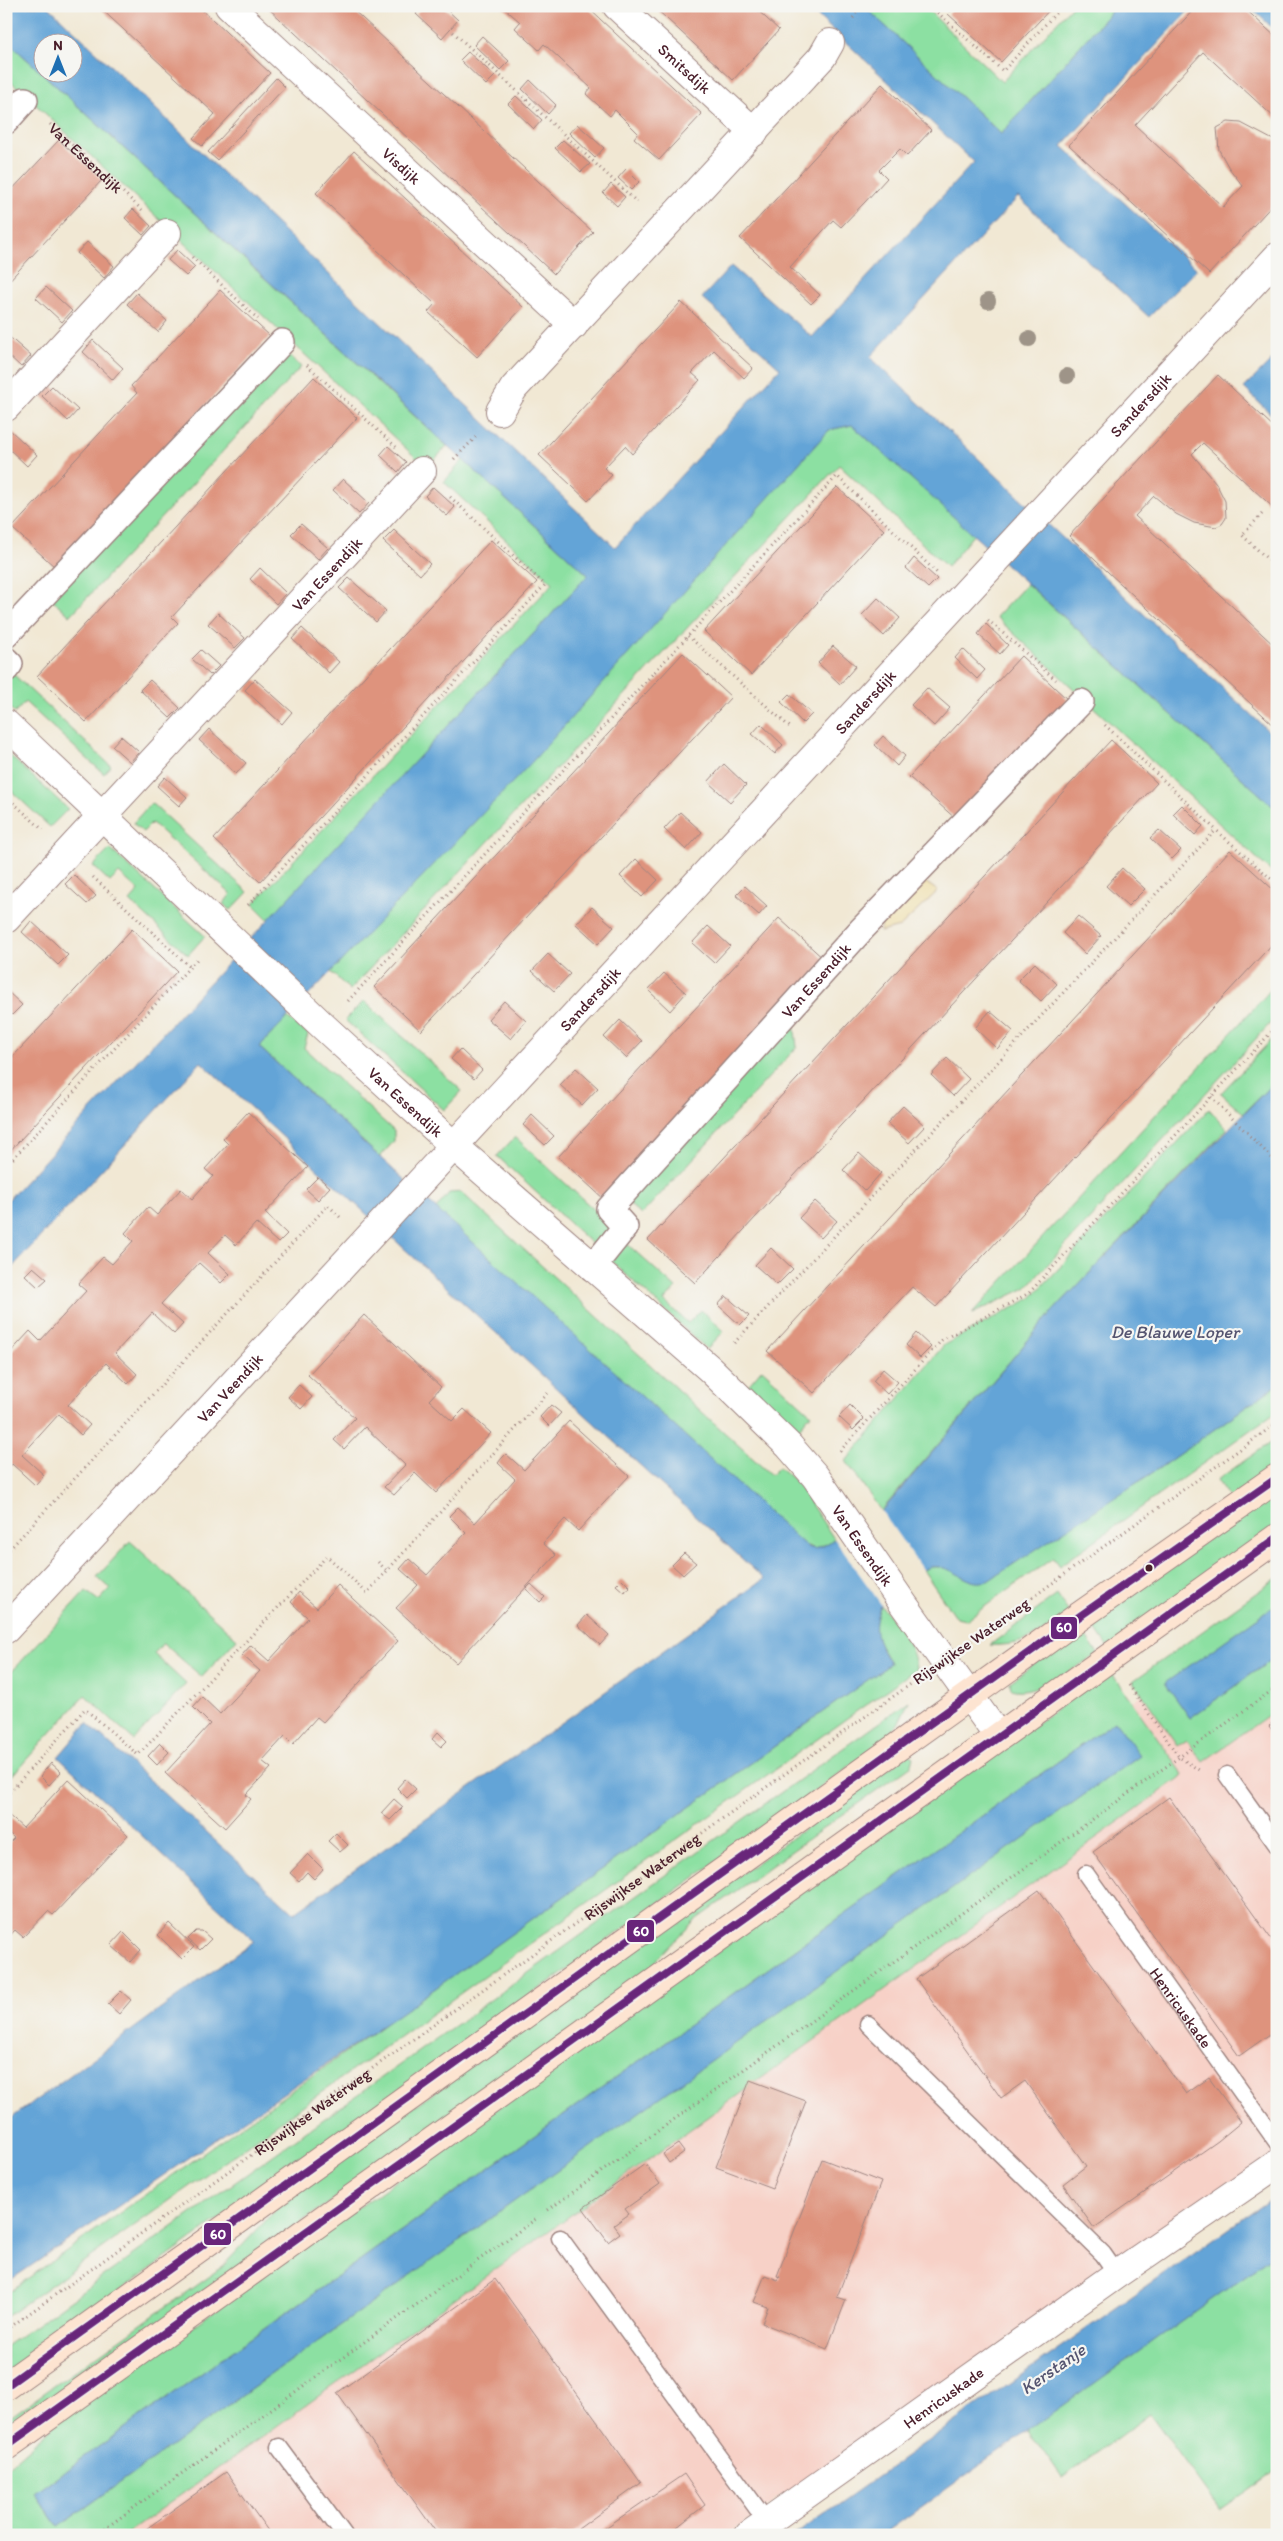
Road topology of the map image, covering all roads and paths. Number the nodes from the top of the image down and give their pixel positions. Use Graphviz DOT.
graph roads {
  1 [pos="229,6"];
  2 [pos="617,6"];
  3 [pos="930,6"];
  4 [pos="1062,6"];
  5 [pos="453,32"];
  6 [pos="830,43"];
  7 [pos="25,100"];
  8 [pos="6,121"];
  9 [pos="754,132"];
  10 [pos="664,227"];
  11 [pos="167,233"];
  12 [pos="1277,257"];
  13 [pos="574,325"];
  14 [pos="282,342"];
  15 [pos="6,407"];
  16 [pos="500,411"];
  17 [pos="453,460"];
  18 [pos="422,471"];
  19 [pos="1262,514"];
  20 [pos="1277,568"];
  21 [pos="961,596"];
  22 [pos="6,635"];
  23 [pos="688,636"];
  24 [pos="6,660"];
  25 [pos="6,669"];
  26 [pos="1081,702"];
  27 [pos="6,724"];
  28 [pos="816,752"];
  29 [pos="6,796"];
  30 [pos="100,815"];
  31 [pos="1216,830"];
  32 [pos="67,852"];
  33 [pos="1277,884"];
  34 [pos="6,919"];
  35 [pos="224,931"];
  36 [pos="190,967"];
  37 [pos="1277,1026"];
  38 [pos="324,1027"];
  39 [pos="1211,1097"];
  40 [pos="453,1145"];
  41 [pos="1277,1163"];
  42 [pos="6,1166"];
  43 [pos="366,1242"];
  44 [pos="592,1268"];
  45 [pos="710,1369"];
  46 [pos="548,1393"];
  47 [pos="1277,1423"];
  48 [pos="815,1476"];
  49 [pos="1277,1478"];
  50 [pos="1277,1538"];
  51 [pos="6,1554"];
  52 [pos="378,1562"];
  53 [pos="388,1572"];
  54 [pos="1055,1581"];
  55 [pos="1080,1616"];
  56 [pos="6,1629"];
  57 [pos="1109,1657"];
  58 [pos="944,1660"];
  59 [pos="1277,1687"];
  60 [pos="969,1695"];
  61 [pos="998,1736"];
  62 [pos="1180,1757"];
  63 [pos="1227,1774"];
  64 [pos="6,1796"];
  65 [pos="1277,1845"];
  66 [pos="1086,1874"];
  67 [pos="868,2024"];
  68 [pos="1277,2142"];
  69 [pos="1277,2164"];
  70 [pos="560,2238"];
  71 [pos="1117,2274"];
  72 [pos="6,2330"];
  73 [pos="6,2386"];
  74 [pos="6,2446"];
  75 [pos="279,2447"];
  76 [pos="758,2528"];
  77 [pos="96,2535"];
  78 [pos="344,2535"];
  1 -- 13 [label="street, Visdijk"];
  2 -- 9 [label="street, Smitsdijk"];
  3 -- 4 [label="path"];
  5 -- 10 [label="path"];
  6 -- 9 [label="street"];
  7 -- 8 [label="street"];
  7 -- 11 [label="path, Van Essendijk"];
  9 -- 10 [label="street"];
  10 -- 13 [label="street"];
  11 -- 14 [label="path, Van Essendijk"];
  11 -- 15 [label="street"];
  12 -- 21 [label="street, Sandersdijk"];
  13 -- 16 [label="street"];
  14 -- 18 [label="path, Van Essendijk"];
  14 -- 22 [label="street"];
  16 -- 17 [label="path"];
  18 -- 30 [label="street, Van Essendijk"];
  18 -- 35 [label="path"];
  19 -- 20 [label="path"];
  21 -- 23 [label="path"];
  21 -- 26 [label="path"];
  21 -- 28 [label="street, Sandersdijk"];
  23 -- 28 [label="path"];
  23 -- 38 [label="path"];
  24 -- 25 [label="street"];
  26 -- 31 [label="path"];
  26 -- 44 [label="street, Van Essendijk"];
  27 -- 30 [label="street, Van Essendijk"];
  28 -- 40 [label="street, Sandersdijk"];
  29 -- 32 [label="path"];
  30 -- 32 [label="street, Van Essendijk"];
  30 -- 35 [label="street, Van Essendijk"];
  31 -- 33 [label="path"];
  31 -- 45 [label="path"];
  32 -- 34 [label="street, Van Essendijk"];
  32 -- 36 [label="path"];
  35 -- 36 [label="path"];
  35 -- 38 [label="street, Van Essendijk"];
  36 -- 42 [label="path"];
  37 -- 39 [label="path"];
  38 -- 40 [label="street, Van Essendijk"];
  39 -- 41 [label="path"];
  39 -- 48 [label="path"];
  40 -- 43 [label="street, Van Veendijk"];
  40 -- 44 [label="street, Van Essendijk"];
  43 -- 51 [label="path"];
  43 -- 56 [label="street, Van Veendijk"];
  44 -- 45 [label="street, Van Essendijk"];
  45 -- 48 [label="street, Van Essendijk"];
  46 -- 53 [label="path"];
  47 -- 54 [label="path, Rijswijkse Waterweg"];
  48 -- 58 [label="street, Van Essendijk"];
  49 -- 55 [label="main road"];
  50 -- 57 [label="main road"];
  52 -- 53 [label="path"];
  53 -- 64 [label="path"];
  54 -- 55 [label="path"];
  54 -- 58 [label="path, Rijswijkse Waterweg"];
  55 -- 60 [label="main road"];
  57 -- 61 [label="main road"];
  57 -- 62 [label="path"];
  58 -- 60 [label="street, Van Essendijk"];
  58 -- 72 [label="path, Rijswijkse Waterweg"];
  59 -- 62 [label="path"];
  60 -- 61 [label="street, Van Essendijk"];
  60 -- 73 [label="main road"];
  61 -- 74 [label="main road"];
  62 -- 63 [label="path"];
  62 -- 77 [label="path"];
  63 -- 65 [label="lane"];
  66 -- 68 [label="lane, Henricuskade"];
  67 -- 71 [label="lane"];
  69 -- 71 [label="street, Henricuskade"];
  70 -- 76 [label="lane, Henricuskade"];
  71 -- 76 [label="street, Henricuskade"];
  75 -- 78 [label="lane"];
}
